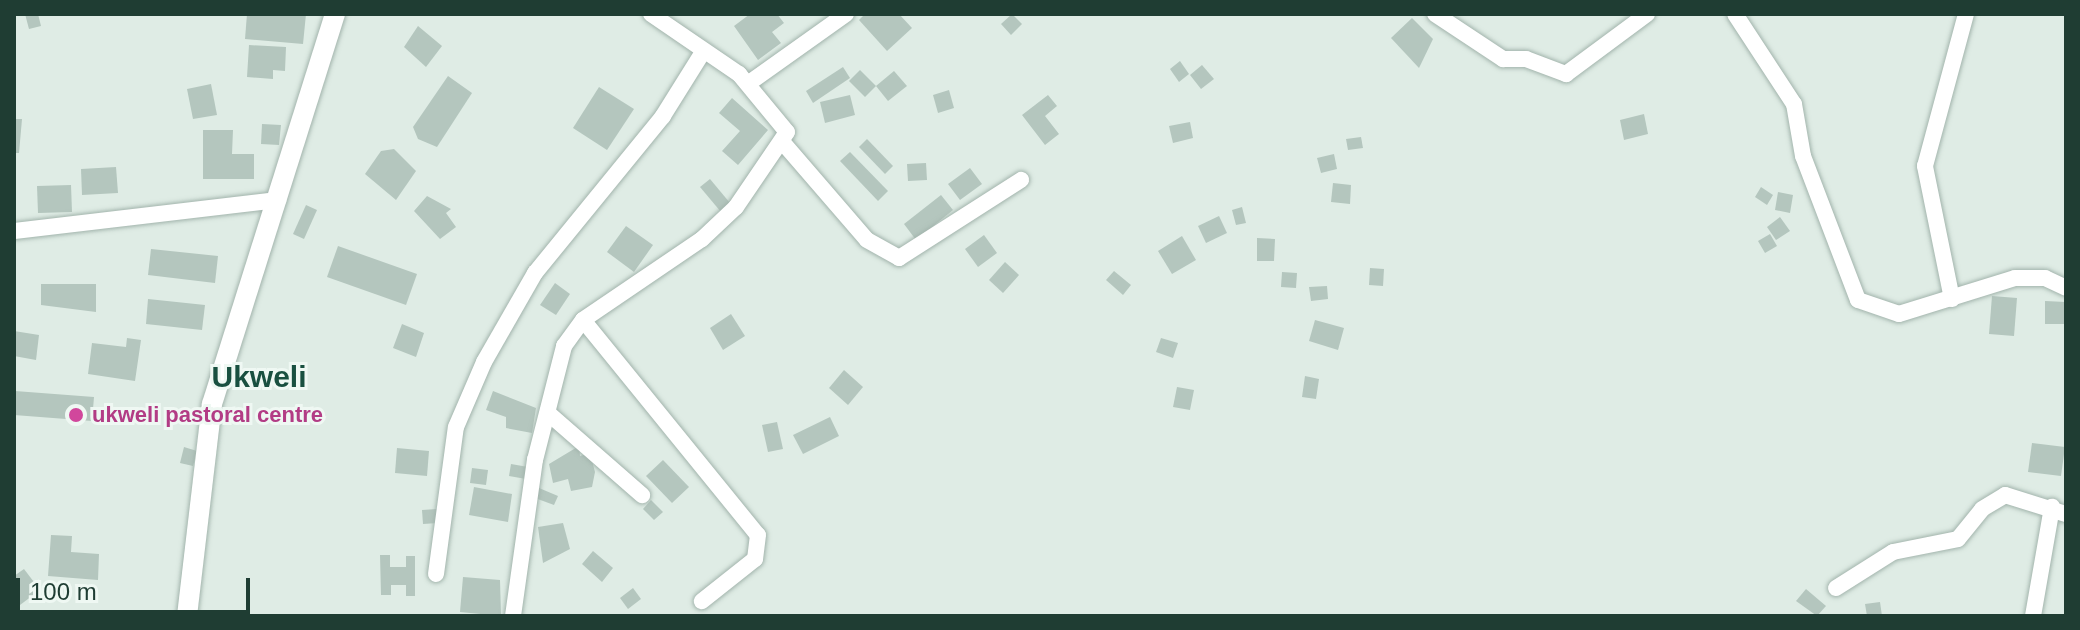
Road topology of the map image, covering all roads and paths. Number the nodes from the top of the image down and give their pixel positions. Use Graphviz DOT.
graph roads {
  1 [pos="335,14"];
  2 [pos="651,14"];
  3 [pos="846,14"];
  4 [pos="1435,14"];
  5 [pos="1735,14"];
  6 [pos="1966,14"];
  7 [pos="1644,15"];
  8 [pos="703,52"];
  9 [pos="749,83"];
  10 [pos="785,145"];
  11 [pos="1021,180"];
  12 [pos="278,200"];
  13 [pos="14,231"];
  14 [pos="2066,288"];
  15 [pos="1952,299"];
  16 [pos="583,320"];
  17 [pos="548,413"];
  18 [pos="642,495"];
  19 [pos="2059,510"];
  20 [pos="436,574"];
  21 [pos="1836,588"];
  22 [pos="702,601"];
  23 [pos="187,616"];
  24 [pos="513,616"];
  25 [pos="2033,616"];
  1 -- 12 [label="street"];
  2 -- 8 [label="street"];
  3 -- 9 [label="street"];
  4 -- 7 [label="street"];
  5 -- 15 [label="street"];
  6 -- 15 [label="street"];
  8 -- 9 [label="street"];
  8 -- 20 [label="street"];
  9 -- 10 [label="street"];
  10 -- 11 [label="street"];
  10 -- 16 [label="street"];
  12 -- 13 [label="street"];
  12 -- 23 [label="street"];
  14 -- 15 [label="street"];
  16 -- 17 [label="street"];
  16 -- 22 [label="street"];
  17 -- 18 [label="street"];
  17 -- 24 [label="street"];
  19 -- 21 [label="street"];
  19 -- 25 [label="street"];
}
